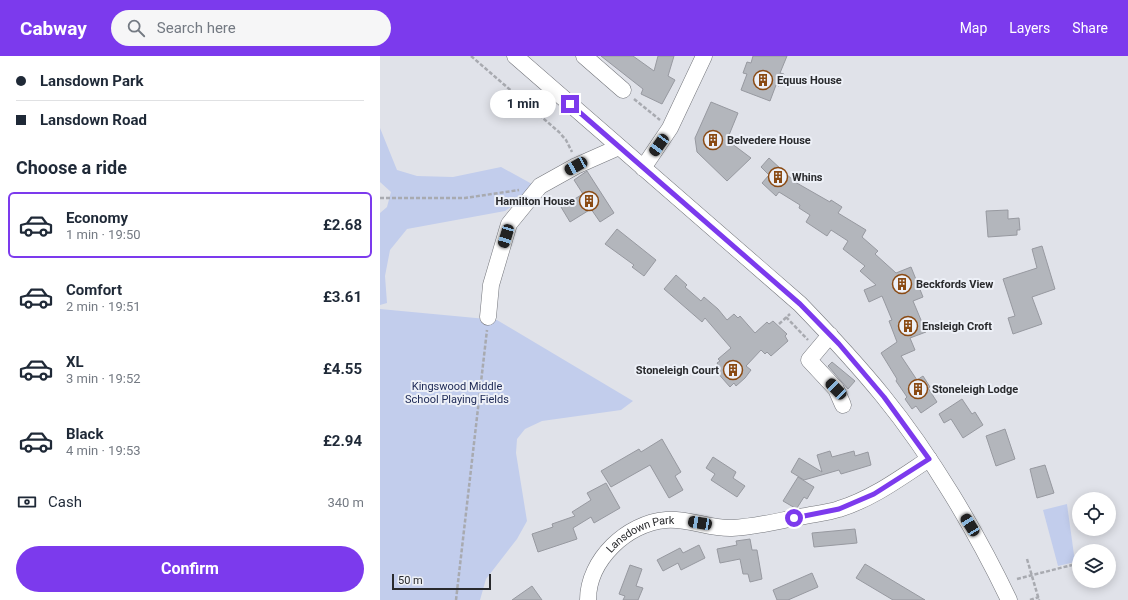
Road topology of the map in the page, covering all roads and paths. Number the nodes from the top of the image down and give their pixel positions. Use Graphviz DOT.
graph roads {
  1 [pos="472,56"];
  2 [pos="515,56"];
  3 [pos="584,56"];
  4 [pos="704,56"];
  5 [pos="623,90"];
  6 [pos="663,122"];
  7 [pos="619,147"];
  8 [pos="576,166"];
  9 [pos="642,168"];
  10 [pos="540,186"];
  11 [pos="380,198"];
  12 [pos="488,317"];
  13 [pos="786,317"];
  14 [pos="830,335"];
  15 [pos="817,350"];
  16 [pos="843,405"];
  17 [pos="929,459"];
  18 [pos="1027,559"];
  19 [pos="1072,565"];
  20 [pos="1032,574"];
  21 [pos="1017,579"];
  22 [pos="1039,598"];
  23 [pos="456,600"];
  24 [pos="588,600"];
  25 [pos="1008,600"];
  26 [pos="1030,600"];
  1 -- 8 [label="path"];
  2 -- 7 [label="street"];
  3 -- 5 [label="street"];
  4 -- 9 [label="street"];
  5 -- 6 [label="path"];
  7 -- 8 [label="street"];
  7 -- 9 [label="street"];
  8 -- 10 [label="street"];
  9 -- 14 [label="street"];
  10 -- 11 [label="path"];
  10 -- 12 [label="street"];
  12 -- 23 [label="path"];
  13 -- 15 [label="path"];
  14 -- 15 [label="street"];
  14 -- 17 [label="street"];
  15 -- 16 [label="street"];
  17 -- 24 [label="street, Lansdown Park"];
  17 -- 25 [label="street"];
  18 -- 20 [label="path"];
  19 -- 20 [label="path"];
  20 -- 21 [label="path"];
  20 -- 22 [label="path"];
  22 -- 26 [label="path"];
}
